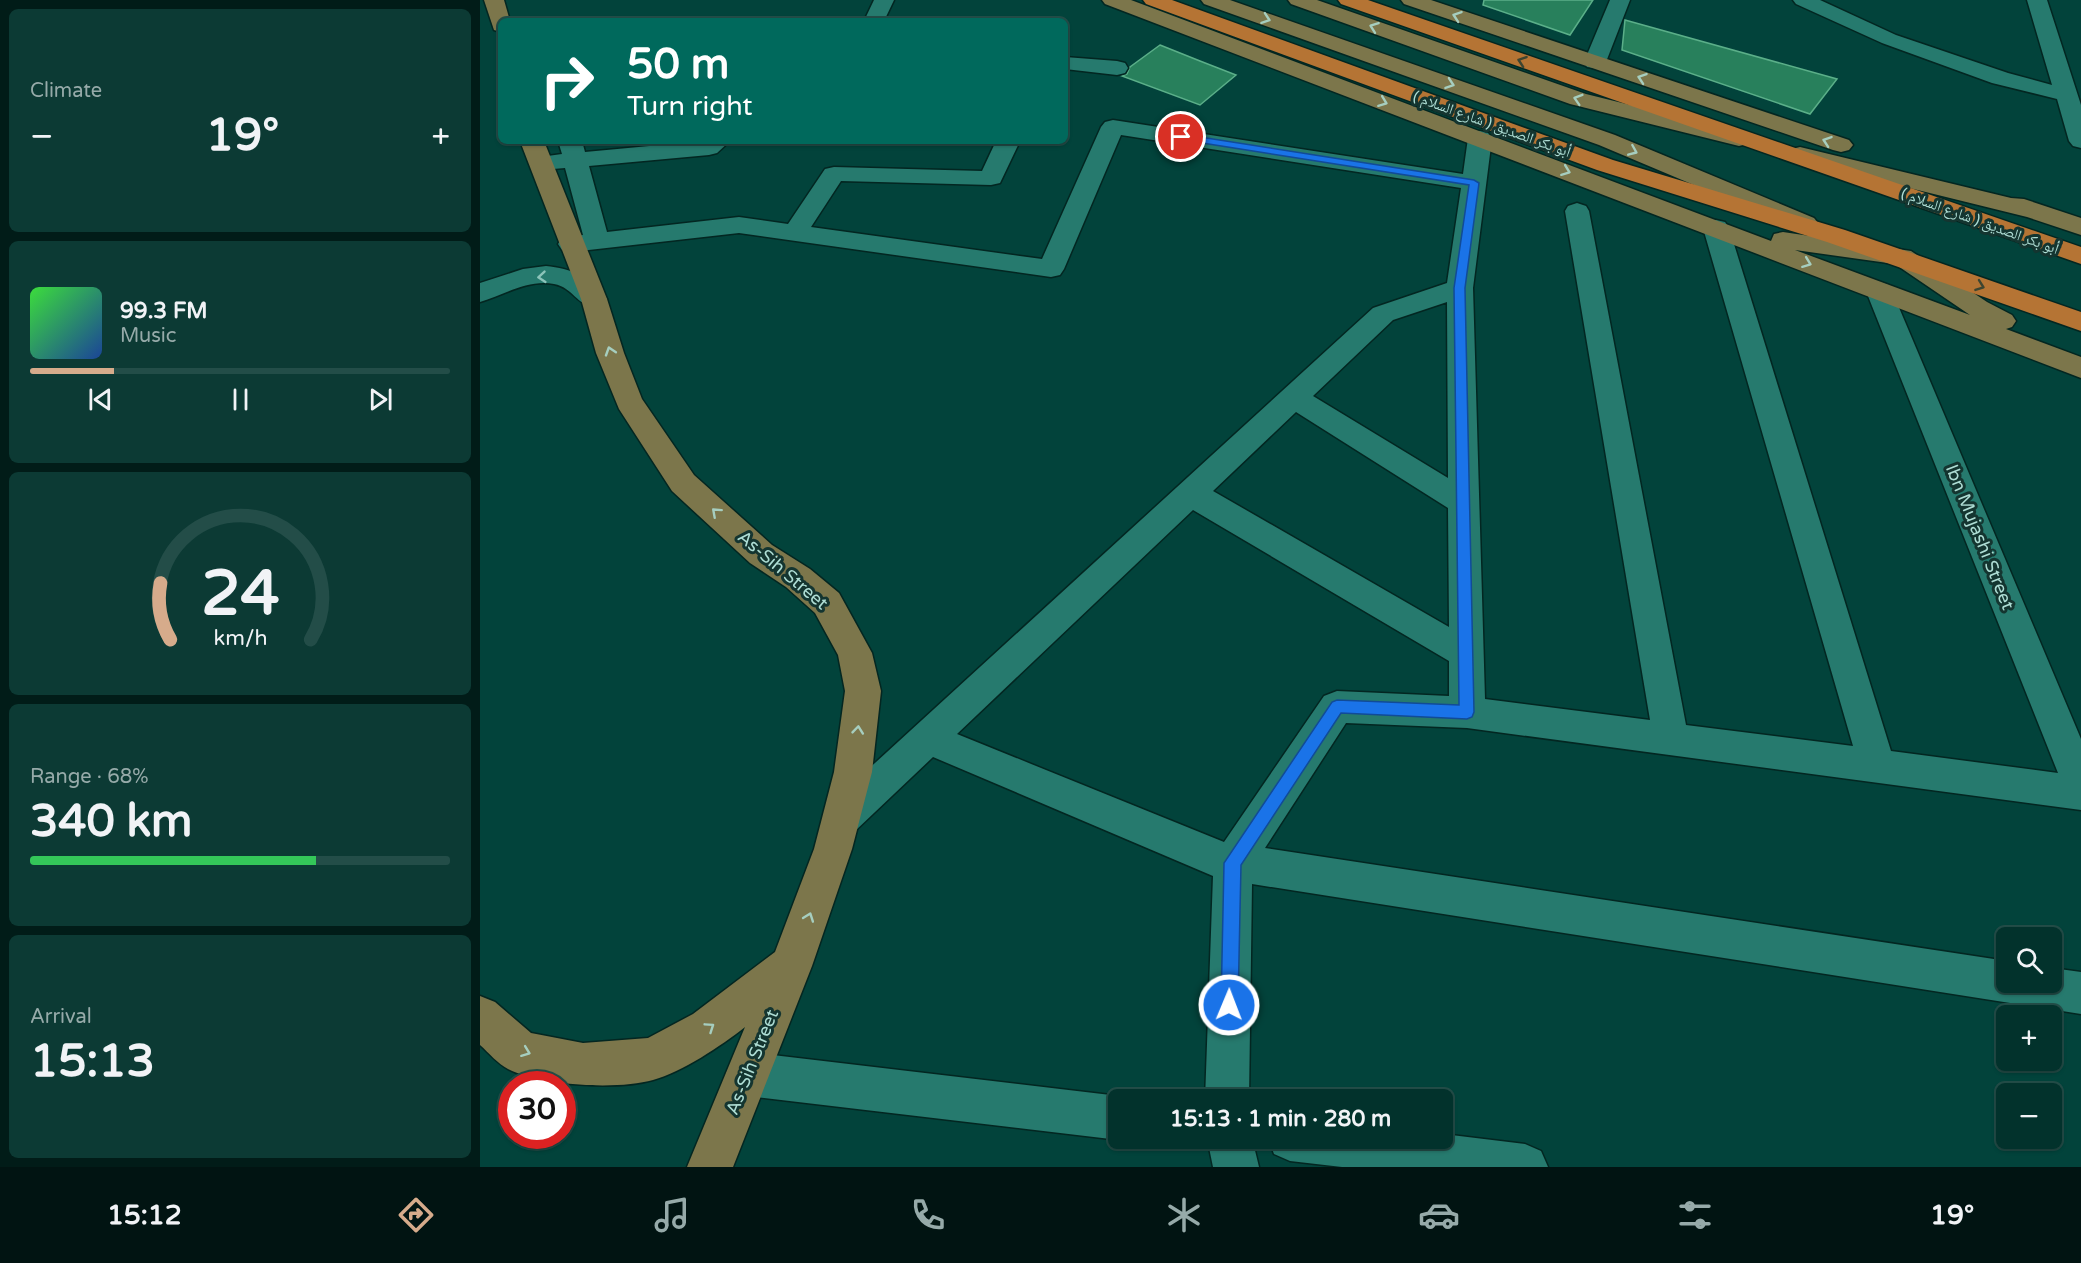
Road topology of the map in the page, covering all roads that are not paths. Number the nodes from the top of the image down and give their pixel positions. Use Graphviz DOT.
graph roads {
  1 [pos="494,0"];
  2 [pos="884,0"];
  3 [pos="1112,0"];
  4 [pos="1153,0"];
  5 [pos="1211,0"];
  6 [pos="1298,0"];
  7 [pos="1348,0"];
  8 [pos="1411,0"];
  9 [pos="1620,0"];
  10 [pos="1803,0"];
  11 [pos="2037,0"];
  12 [pos="499,18"];
  13 [pos="875,18"];
  14 [pos="1595,62"];
  15 [pos="1068,63"];
  16 [pos="1117,68"];
  17 [pos="2067,95"];
  18 [pos="1480,138"];
  19 [pos="2081,141"];
  20 [pos="714,144"];
  21 [pos="1007,144"];
  22 [pos="1777,149"];
  23 [pos="572,151"];
  24 [pos="536,152"];
  25 [pos="1474,183"];
  26 [pos="1654,204"];
  27 [pos="1577,211"];
  28 [pos="2035,211"];
  29 [pos="2081,227"];
  30 [pos="1716,228"];
  31 [pos="795,233"];
  32 [pos="1836,236"];
  33 [pos="584,242"];
  34 [pos="2081,256"];
  35 [pos="1902,257"];
  36 [pos="1460,288"];
  37 [pos="1879,291"];
  38 [pos="480,293"];
  39 [pos="594,298"];
  40 [pos="2081,322"];
  41 [pos="2081,366"];
  42 [pos="1293,397"];
  43 [pos="1190,493"];
  44 [pos="1463,502"];
  45 [pos="1466,654"];
  46 [pos="1467,712"];
  47 [pos="927,738"];
  48 [pos="1671,740"];
  49 [pos="1877,766"];
  50 [pos="2081,783"];
  51 [pos="2081,793"];
  52 [pos="842,818"];
  53 [pos="1233,863"];
  54 [pos="791,966"];
  55 [pos="1996,980"];
  56 [pos="2062,990"];
  57 [pos="2081,993"];
  58 [pos="480,1017"];
  59 [pos="748,1074"];
  60 [pos="1227,1089"];
  61 [pos="1108,1117"];
  62 [pos="1231,1149"];
  63 [pos="1379,1149"];
  64 [pos="710,1167"];
  65 [pos="1236,1167"];
  66 [pos="1525,1167"];
  1 -- 12 [label="main road"];
  2 -- 13 [label="street"];
  3 -- 18 [label="main road, one-way"];
  4 -- 32 [label="highway, ( شارع السلام ) أبو بكر الصديق"];
  5 -- 32 [label="main road, ( شارع السلام ) أبو بكر الصديق, one-way"];
  22 -- 6 [label="main road, ( شارع السلام ) أبو بكر الصديق, one-way"];
  22 -- 7 [label="highway, ( شارع السلام ) أبو بكر الصديق, one-way"];
  14 -- 8 [label="main road, one-way"];
  9 -- 14 [label="street"];
  10 -- 17 [label="street"];
  11 -- 17 [label="street"];
  28 -- 14 [label="main road, one-way"];
  15 -- 16 [label="street"];
  17 -- 19 [label="street"];
  18 -- 25 [label="street"];
  18 -- 26 [label="main road, one-way"];
  20 -- 23 [label="street"];
  21 -- 31 [label="street"];
  22 -- 28 [label="main road"];
  22 -- 34 [label="highway, ( شارع السلام ) أبو بكر الصديق"];
  23 -- 24 [label="street"];
  23 -- 33 [label="street"];
  24 -- 33 [label="main road, As-Sih Street"];
  25 -- 31 [label="street"];
  25 -- 36 [label="street"];
  26 -- 30 [label="main road"];
  26 -- 35 [label="main road"];
  27 -- 48 [label="street"];
  28 -- 29 [label="main road"];
  30 -- 37 [label="main road, one-way"];
  30 -- 49 [label="street"];
  31 -- 33 [label="street"];
  32 -- 35 [label="highway, ( شارع السلام ) أبو بكر الصديق"];
  33 -- 39 [label="main road, As-Sih Street"];
  35 -- 40 [label="highway, ( شارع السلام ) أبو بكر الصديق, one-way"];
  35 -- 41 [label="main road"];
  36 -- 42 [label="street"];
  36 -- 44 [label="street"];
  37 -- 41 [label="main road"];
  37 -- 50 [label="street, Ibn Mujashi Street"];
  39 -- 38 [label="street, one-way"];
  52 -- 39 [label="main road, As-Sih Street, one-way"];
  42 -- 43 [label="street"];
  42 -- 44 [label="street"];
  43 -- 45 [label="street"];
  43 -- 47 [label="street"];
  44 -- 45 [label="street"];
  45 -- 46 [label="street"];
  46 -- 48 [label="street"];
  46 -- 53 [label="street"];
  47 -- 52 [label="street"];
  47 -- 53 [label="street"];
  48 -- 49 [label="street"];
  49 -- 51 [label="street"];
  54 -- 52 [label="main road, As-Sih Street, one-way"];
  53 -- 55 [label="street"];
  53 -- 60 [label="street"];
  58 -- 54 [label="main road, one-way"];
  54 -- 59 [label="main road, As-Sih Street"];
  56 -- 57 [label="street"];
  59 -- 61 [label="street"];
  59 -- 64 [label="main road, As-Sih Street"];
  62 -- 65 [label="street"];
  63 -- 66 [label="street"];
}
